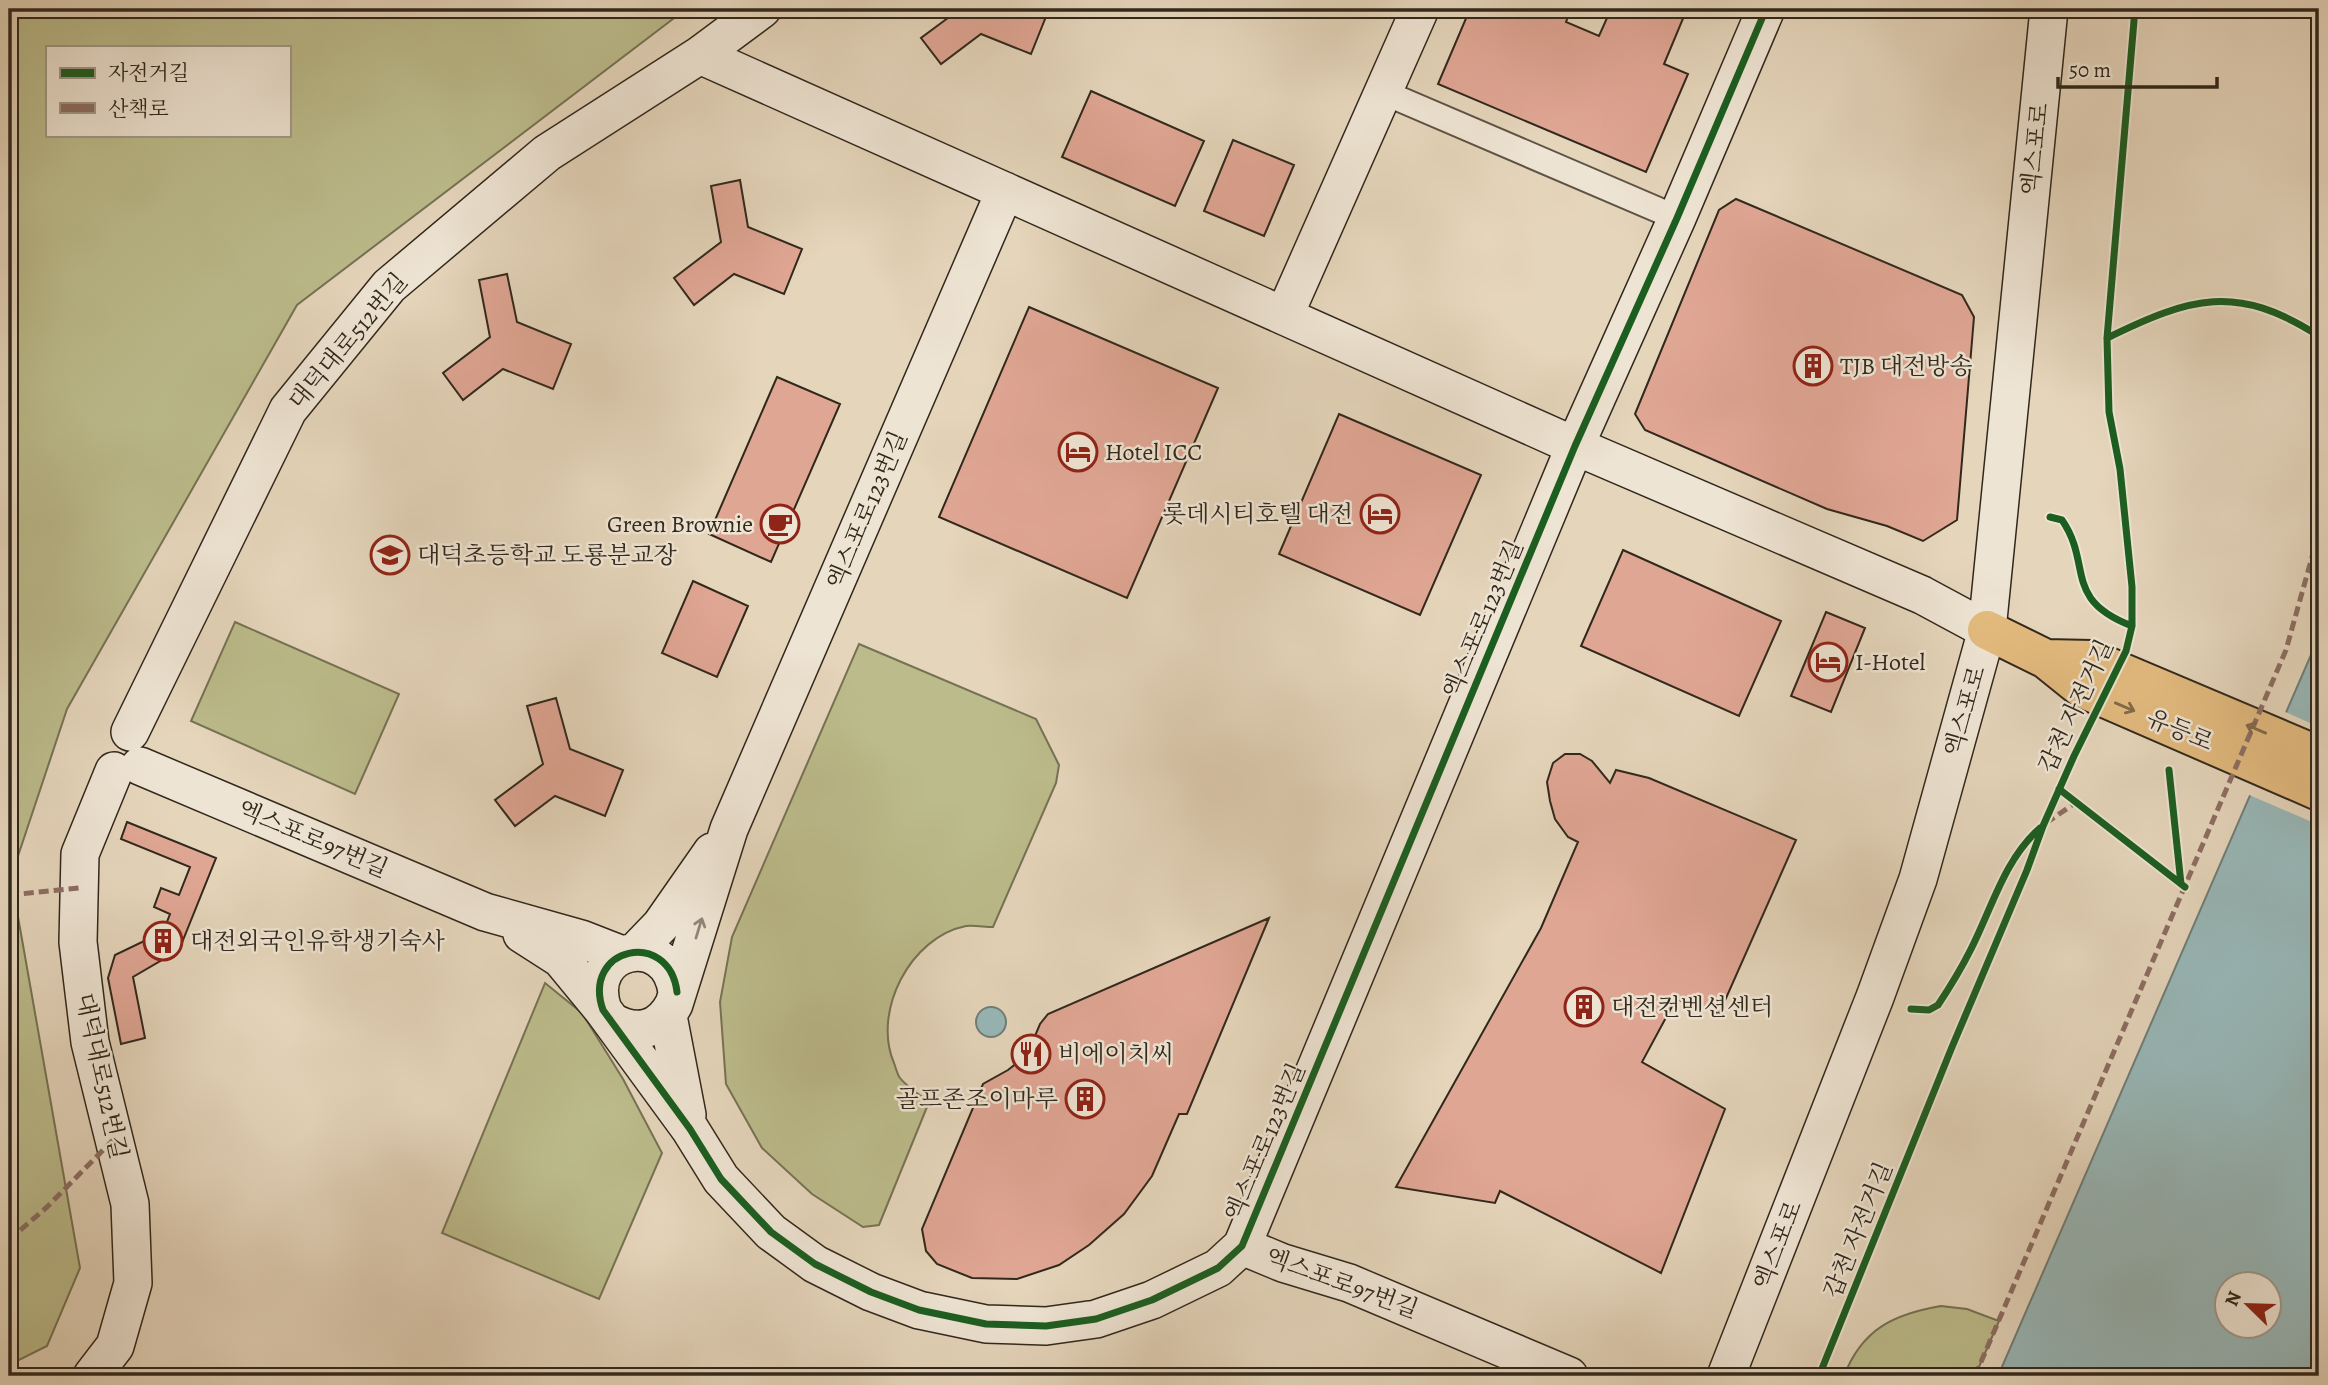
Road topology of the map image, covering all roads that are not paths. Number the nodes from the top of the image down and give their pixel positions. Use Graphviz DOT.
graph roads {
  1 [pos="762,9"];
  2 [pos="1420,9"];
  3 [pos="1766,9"];
  4 [pos="2049,9"];
  5 [pos="700,55"];
  6 [pos="1383,92"];
  7 [pos="1005,191"];
  8 [pos="1677,218"];
  9 [pos="1284,316"];
  10 [pos="1575,446"];
  11 [pos="1987,631"];
  12 [pos="2046,659"];
  13 [pos="128,756"];
  14 [pos="2319,756"];
  15 [pos="2319,790"];
  16 [pos="729,829"];
  17 [pos="485,912"];
  18 [pos="629,953"];
  19 [pos="672,1004"];
  20 [pos="607,1016"];
  21 [pos="690,1129"];
  22 [pos="1242,1246"];
  23 [pos="92,1376"];
  24 [pos="1569,1376"];
  25 [pos="1726,1376"];
  1 -- 5 [label="street, 대덕대로512번길"];
  2 -- 6 [label="street"];
  3 -- 8 [label="street, 엑스포로123번길"];
  4 -- 11 [label="street, 엑스포로"];
  5 -- 7 [label="street"];
  5 -- 13 [label="street, 대덕대로512번길"];
  6 -- 8 [label="street"];
  6 -- 9 [label="street"];
  7 -- 9 [label="street"];
  7 -- 16 [label="street, 엑스포로123번길"];
  8 -- 10 [label="street, 엑스포로123번길"];
  9 -- 10 [label="street"];
  10 -- 11 [label="street"];
  10 -- 22 [label="street, 엑스포로123번길"];
  11 -- 12 [label="main road, 유등로"];
  11 -- 25 [label="street, 엑스포로"];
  14 -- 12 [label="main road, 유등로, one-way"];
  12 -- 15 [label="main road, 유등로, one-way"];
  13 -- 17 [label="street, 엑스포로97번길"];
  13 -- 23 [label="street, 대덕대로512번길"];
  16 -- 18 [label="street"];
  19 -- 16 [label="street, one-way"];
  17 -- 18 [label="street"];
  17 -- 20 [label="street, 엑스포로97번길"];
  18 -- 19 [label="street"];
  18 -- 20 [label="street"];
  19 -- 20 [label="street"];
  19 -- 21 [label="street"];
  20 -- 21 [label="street, 엑스포로97번길"];
  21 -- 22 [label="street, 엑스포로97번길"];
  22 -- 24 [label="street, 엑스포로97번길"];
}
